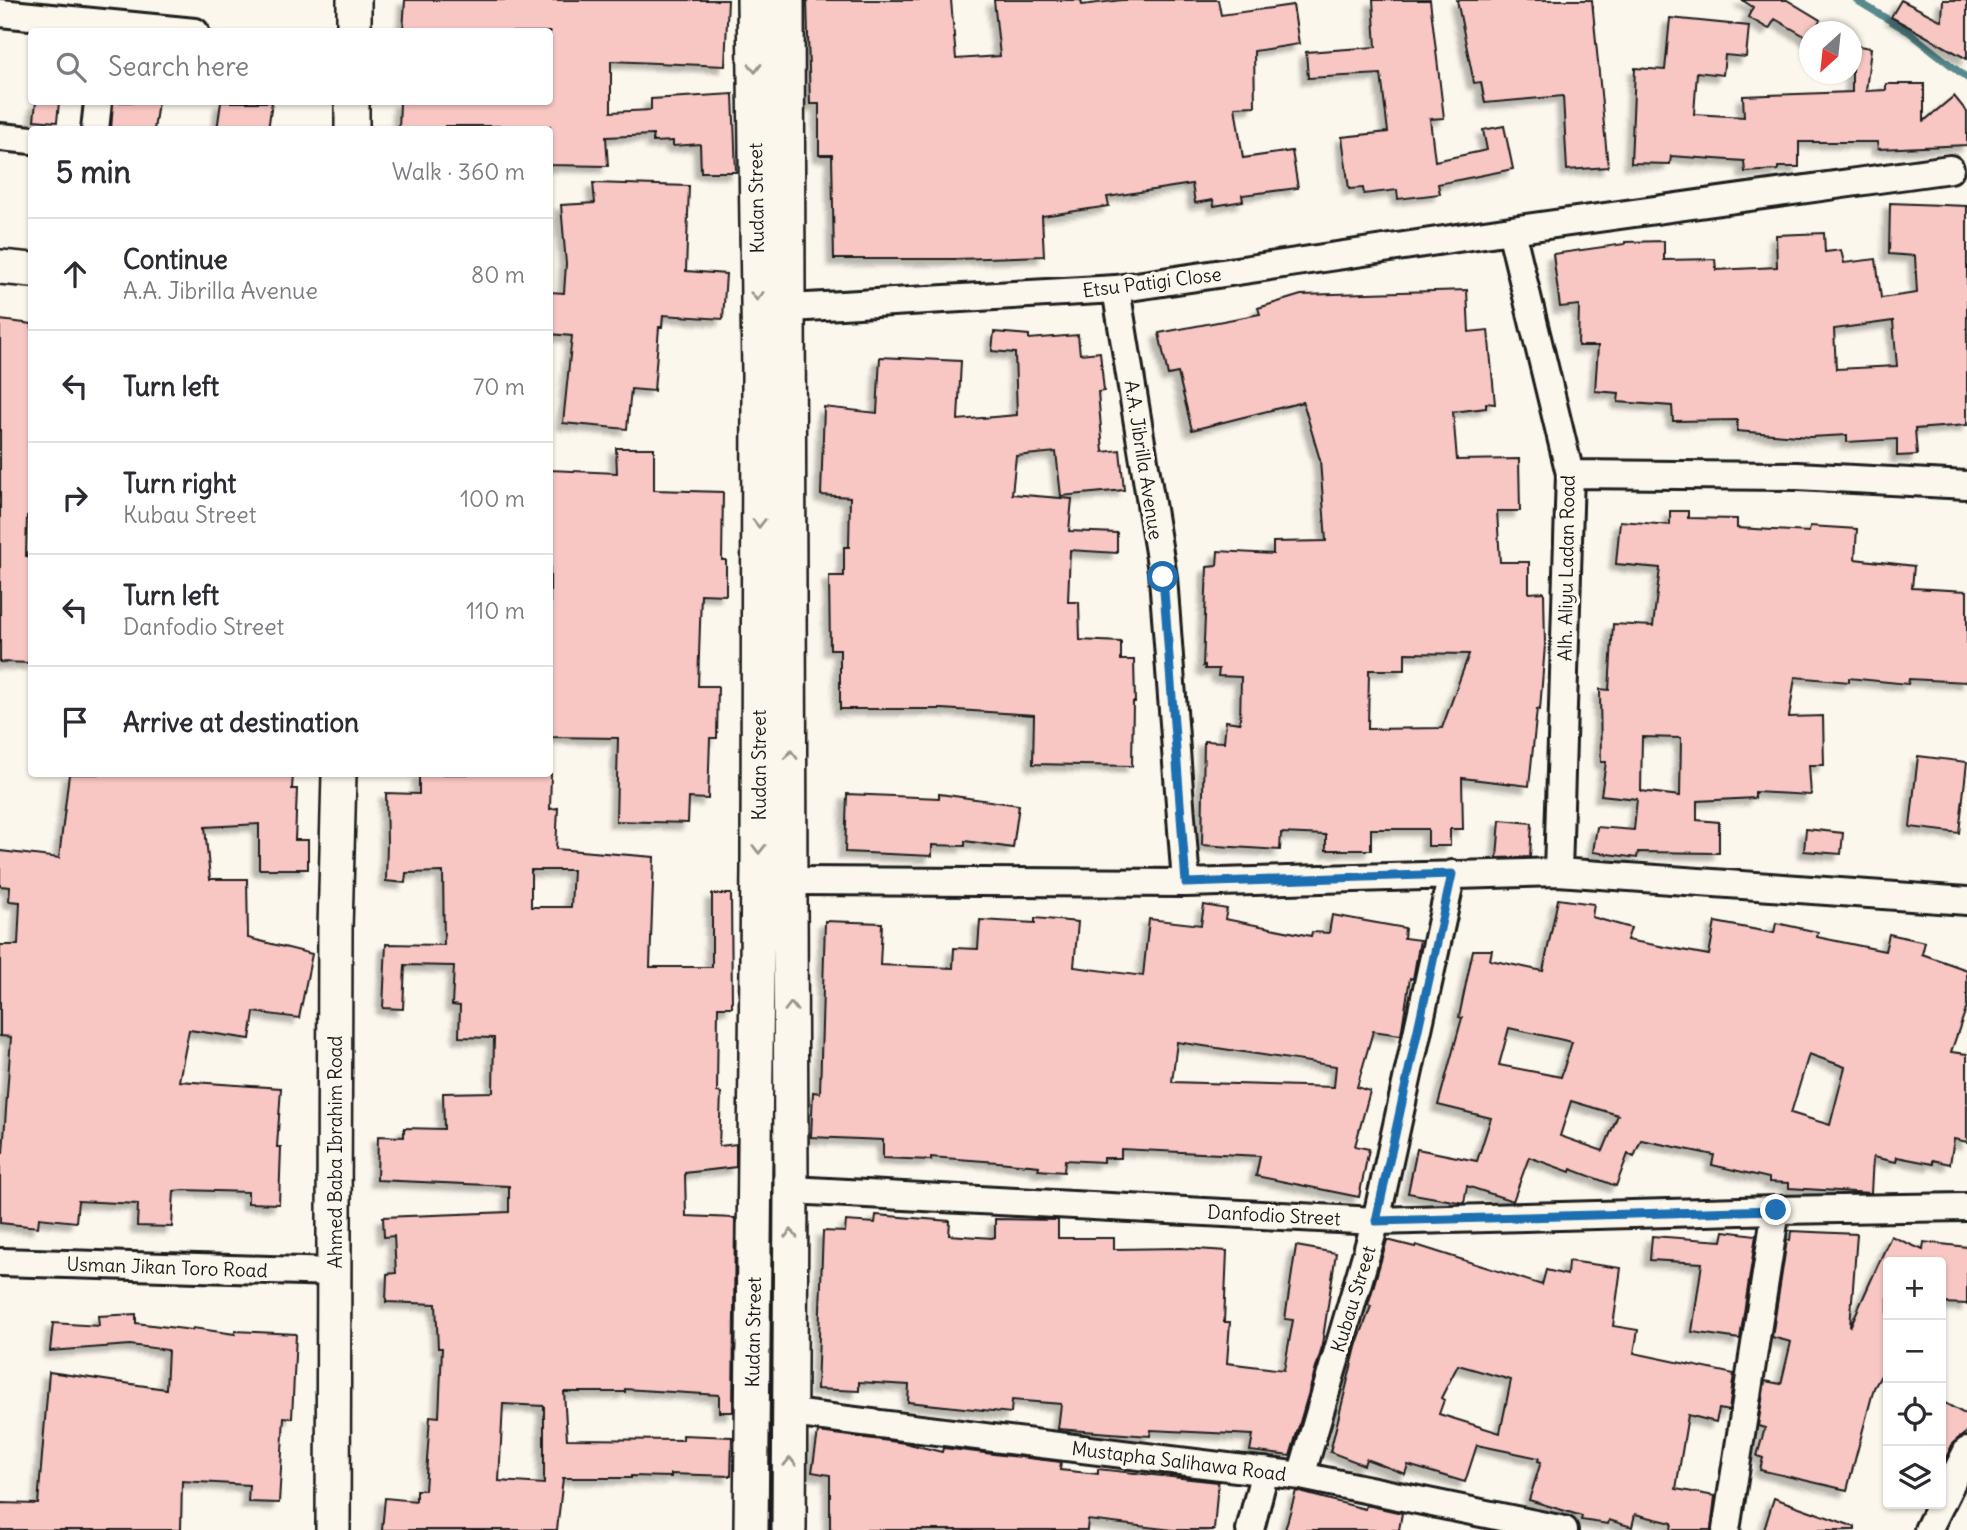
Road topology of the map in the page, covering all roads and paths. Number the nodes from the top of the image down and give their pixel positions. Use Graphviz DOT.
graph roads {
  1 [pos="354,0"];
  2 [pos="754,0"];
  3 [pos="787,0"];
  4 [pos="0,13"];
  5 [pos="106,27"];
  6 [pos="124,28"];
  7 [pos="354,28"];
  8 [pos="98,105"];
  9 [pos="352,105"];
  10 [pos="95,126"];
  11 [pos="352,126"];
  12 [pos="0,137"];
  13 [pos="28,140"];
  14 [pos="1950,169"];
  15 [pos="1511,230"];
  16 [pos="0,267"];
  17 [pos="28,270"];
  18 [pos="1116,289"];
  19 [pos="790,308"];
  20 [pos="1570,474"];
  21 [pos="1967,485"];
  22 [pos="339,777"];
  23 [pos="1559,872"];
  24 [pos="1452,874"];
  25 [pos="791,881"];
  26 [pos="1186,883"];
  27 [pos="1967,901"];
  28 [pos="791,1190"];
  29 [pos="1967,1207"];
  30 [pos="1776,1210"];
  31 [pos="1376,1221"];
  32 [pos="0,1262"];
  33 [pos="334,1272"];
  34 [pos="791,1413"];
  35 [pos="1967,1451"];
  36 [pos="1265,1471"];
  37 [pos="1301,1476"];
  38 [pos="333,1530"];
  39 [pos="751,1530"];
  40 [pos="789,1530"];
  41 [pos="1250,1530"];
  42 [pos="1564,1530"];
  43 [pos="1726,1530"];
  44 [pos="1928,1530"];
  1 -- 7 [label="street"];
  2 -- 39 [label="street, Kudan Street, one-way"];
  3 -- 19 [label="street"];
  4 -- 5 [label="street"];
  5 -- 6 [label="street"];
  8 -- 10 [label="street"];
  9 -- 11 [label="street"];
  12 -- 13 [label="street"];
  14 -- 15 [label="street, Etsu Patigi Close"];
  15 -- 18 [label="street, Etsu Patigi Close"];
  15 -- 20 [label="street, Alh. Aliyu Ladan Road"];
  16 -- 17 [label="street"];
  18 -- 19 [label="street, Etsu Patigi Close"];
  18 -- 26 [label="street, A.A. Jibrilla Avenue"];
  25 -- 19 [label="street, one-way"];
  20 -- 21 [label="street"];
  20 -- 23 [label="street, Alh. Aliyu Ladan Road"];
  22 -- 33 [label="street, Ahmed Baba Ibrahim Road"];
  23 -- 24 [label="street"];
  23 -- 27 [label="street"];
  24 -- 26 [label="street"];
  24 -- 31 [label="street, Kubau Street"];
  25 -- 26 [label="street"];
  28 -- 25 [label="street, one-way"];
  28 -- 31 [label="street, Danfodio Street"];
  34 -- 28 [label="street, one-way"];
  29 -- 30 [label="street, Danfodio Street"];
  30 -- 31 [label="street, Danfodio Street"];
  30 -- 43 [label="street"];
  31 -- 37 [label="street, Kubau Street"];
  32 -- 33 [label="street, Usman Jikan Toro Road"];
  33 -- 38 [label="street, Ahmed Baba Ibrahim Road"];
  34 -- 36 [label="street, Mustapha Salihawa Road"];
  40 -- 34 [label="street, one-way"];
  35 -- 44 [label="street"];
  36 -- 37 [label="street, Mustapha Salihawa Road"];
  36 -- 41 [label="street"];
  37 -- 42 [label="street, Mustapha Salihawa Road"];
}
